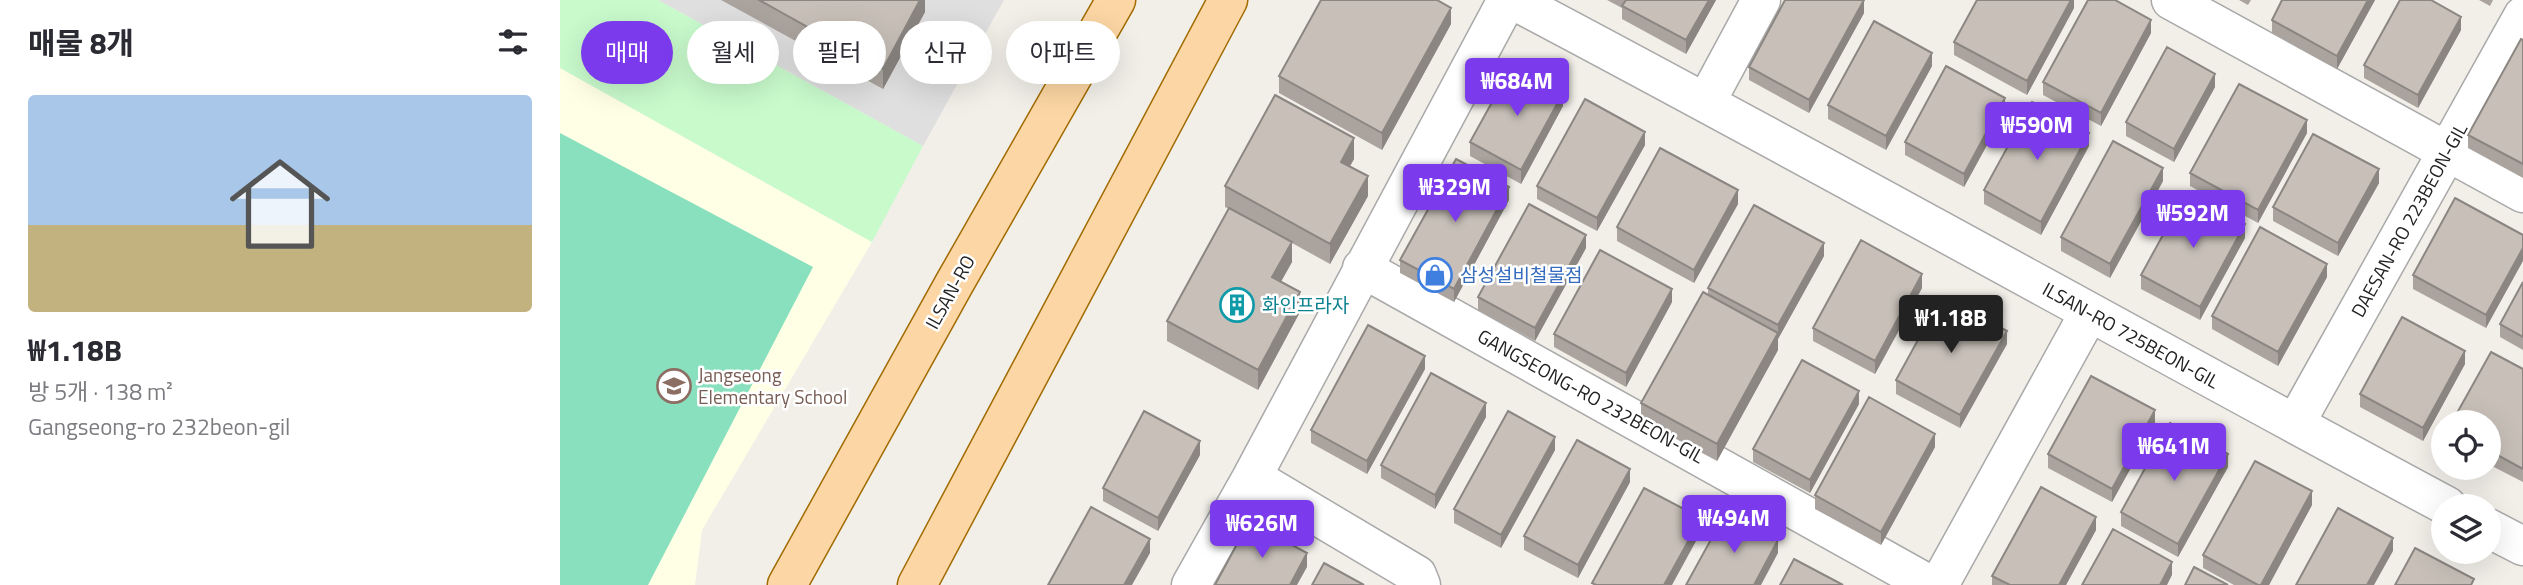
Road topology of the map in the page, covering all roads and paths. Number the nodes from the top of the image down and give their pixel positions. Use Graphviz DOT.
graph roads {
  1 [pos="1116,0"];
  2 [pos="1228,0"];
  3 [pos="1507,0"];
  4 [pos="1513,0"];
  5 [pos="1761,0"];
  6 [pos="2171,0"];
  7 [pos="2523,16"];
  8 [pos="1706,102"];
  9 [pos="2448,151"];
  10 [pos="2523,194"];
  11 [pos="1362,268"];
  12 [pos="2090,313"];
  13 [pos="2295,424"];
  14 [pos="1260,461"];
  15 [pos="2431,497"];
  16 [pos="2501,535"];
  17 [pos="2523,547"];
  18 [pos="787,585"];
  19 [pos="917,585"];
  20 [pos="1191,585"];
  21 [pos="1421,585"];
  22 [pos="1930,585"];
  23 [pos="1939,585"];
  1 -- 18 [label="main road, ILSAN-RO"];
  2 -- 19 [label="main road"];
  3 -- 11 [label="street"];
  4 -- 8 [label="street, ILSAN-RO 725BEON-GIL"];
  5 -- 8 [label="street"];
  6 -- 9 [label="street"];
  7 -- 9 [label="street, DAESAN-RO 223BEON-GIL"];
  8 -- 12 [label="street, ILSAN-RO 725BEON-GIL"];
  9 -- 10 [label="street"];
  9 -- 13 [label="street, DAESAN-RO 223BEON-GIL"];
  11 -- 14 [label="street"];
  11 -- 22 [label="street, GANGSEONG-RO 232BEON-GIL"];
  12 -- 13 [label="street, ILSAN-RO 725BEON-GIL"];
  12 -- 23 [label="street"];
  13 -- 15 [label="street, ILSAN-RO 725BEON-GIL"];
  14 -- 20 [label="street"];
  14 -- 21 [label="street"];
  16 -- 17 [label="street"];
}
